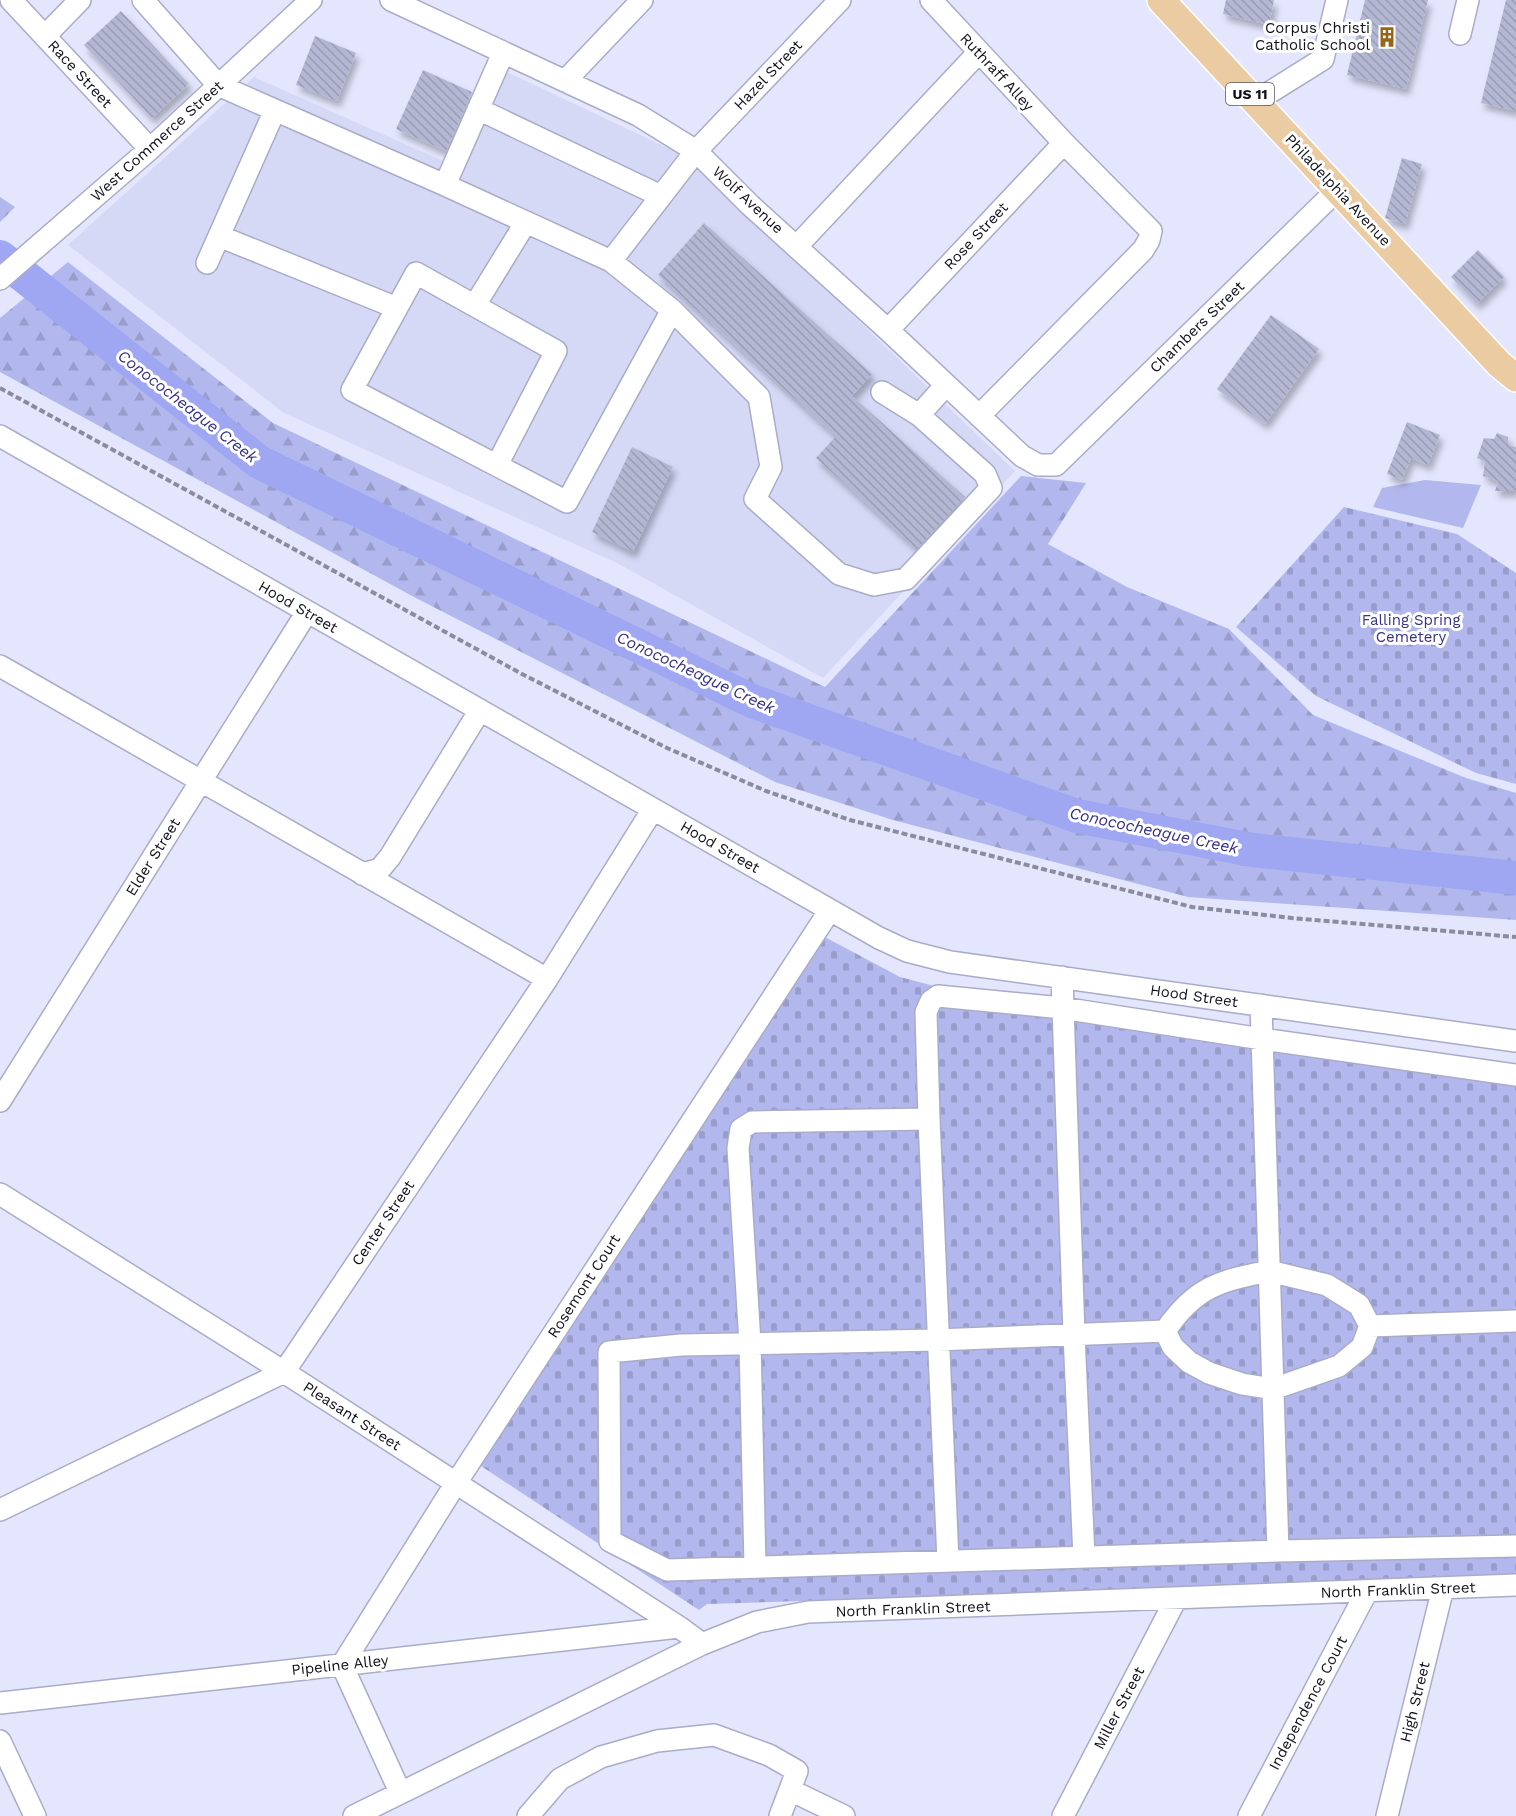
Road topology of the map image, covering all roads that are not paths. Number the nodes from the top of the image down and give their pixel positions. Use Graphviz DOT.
graph roads {
  1 [pos="11,0"];
  2 [pos="80,0"];
  3 [pos="143,0"];
  4 [pos="311,0"];
  5 [pos="642,0"];
  6 [pos="840,0"];
  7 [pos="931,0"];
  8 [pos="1161,0"];
  9 [pos="1337,0"];
  10 [pos="1468,0"];
  11 [pos="400,2"];
  12 [pos="1460,34"];
  13 [pos="45,36"];
  14 [pos="979,52"];
  15 [pos="503,53"];
  16 [pos="565,81"];
  17 [pos="218,85"];
  18 [pos="1256,101"];
  19 [pos="478,109"];
  20 [pos="274,110"];
  21 [pos="1064,143"];
  22 [pos="150,149"];
  23 [pos="696,151"];
  24 [pos="444,185"];
  25 [pos="1338,189"];
  26 [pos="661,196"];
  27 [pos="526,222"];
  28 [pos="219,236"];
  29 [pos="797,246"];
  30 [pos="611,261"];
  31 [pos="207,263"];
  32 [pos="0,279"];
  33 [pos="476,305"];
  34 [pos="397,308"];
  35 [pos="672,310"];
  36 [pos="888,330"];
  37 [pos="1516,378"];
  38 [pos="946,385"];
  39 [pos="882,392"];
  40 [pos="919,415"];
  41 [pos="979,416"];
  42 [pos="0,436"];
  43 [pos="497,465"];
  44 [pos="1056,465"];
  45 [pos="306,612"];
  46 [pos="0,666"];
  47 [pos="480,710"];
  48 [pos="200,782"];
  49 [pos="653,809"];
  50 [pos="362,874"];
  51 [pos="830,910"];
  52 [pos="1062,977"];
  53 [pos="547,979"];
  54 [pos="1261,1005"];
  55 [pos="1062,1008"];
  56 [pos="1262,1039"];
  57 [pos="1516,1041"];
  58 [pos="1516,1075"];
  59 [pos="0,1101"];
  60 [pos="929,1119"];
  61 [pos="0,1194"];
  62 [pos="1269,1271"];
  63 [pos="1516,1321"];
  64 [pos="1370,1326"];
  65 [pos="1165,1331"];
  66 [pos="1074,1335"];
  67 [pos="937,1340"];
  68 [pos="750,1343"];
  69 [pos="284,1372"];
  70 [pos="1273,1389"];
  71 [pos="456,1483"];
  72 [pos="0,1510"];
  73 [pos="1516,1546"];
  74 [pos="1278,1551"];
  75 [pos="1084,1557"];
  76 [pos="948,1561"];
  77 [pos="755,1567"];
  78 [pos="1516,1585"];
  79 [pos="1443,1588"];
  80 [pos="1367,1591"];
  81 [pos="1176,1599"];
  82 [pos="679,1627"];
  83 [pos="702,1644"];
  84 [pos="342,1665"];
  85 [pos="0,1703"];
  86 [pos="3,1754"];
  87 [pos="790,1790"];
  88 [pos="400,1792"];
  89 [pos="360,1815"];
  90 [pos="35,1816"];
  91 [pos="528,1816"];
  92 [pos="780,1816"];
  93 [pos="844,1816"];
  94 [pos="1063,1816"];
  95 [pos="1249,1816"];
  96 [pos="1387,1816"];
  1 -- 13 [label="street, Race Street"];
  2 -- 13 [label="street"];
  3 -- 17 [label="street"];
  4 -- 17 [label="street, West Commerce Street"];
  5 -- 16 [label="street"];
  6 -- 23 [label="street, Hazel Street"];
  7 -- 14 [label="street, Ruthraff Alley"];
  8 -- 18 [label="main road, Philadelphia Avenue / US 11"];
  9 -- 18 [label="street"];
  10 -- 12 [label="street"];
  11 -- 15 [label="street, Wolf Avenue"];
  13 -- 22 [label="street, Race Street"];
  14 -- 21 [label="street, Ruthraff Alley"];
  14 -- 29 [label="street"];
  15 -- 16 [label="street, Wolf Avenue"];
  15 -- 19 [label="street"];
  16 -- 23 [label="street, Wolf Avenue"];
  17 -- 20 [label="street"];
  17 -- 22 [label="street, West Commerce Street"];
  18 -- 25 [label="main road, Philadelphia Avenue / US 11"];
  19 -- 24 [label="street"];
  19 -- 26 [label="street"];
  20 -- 24 [label="street"];
  20 -- 28 [label="street"];
  21 -- 36 [label="street, Rose Street"];
  21 -- 41 [label="street, Ruthraff Alley"];
  22 -- 32 [label="street, West Commerce Street"];
  23 -- 26 [label="street, Hazel Street"];
  23 -- 29 [label="street, Wolf Avenue"];
  24 -- 27 [label="street"];
  25 -- 37 [label="main road, Philadelphia Avenue / US 11"];
  25 -- 44 [label="street, Chambers Street"];
  26 -- 30 [label="street, Hazel Street"];
  27 -- 30 [label="street"];
  27 -- 33 [label="street"];
  28 -- 31 [label="street"];
  28 -- 34 [label="street"];
  29 -- 36 [label="street, Wolf Avenue"];
  30 -- 35 [label="street"];
  33 -- 34 [label="street"];
  33 -- 43 [label="street"];
  34 -- 43 [label="street"];
  35 -- 40 [label="street"];
  35 -- 43 [label="street"];
  36 -- 38 [label="street, Wolf Avenue"];
  38 -- 40 [label="street"];
  38 -- 41 [label="street, Wolf Avenue"];
  39 -- 40 [label="street"];
  41 -- 44 [label="street, Wolf Avenue"];
  42 -- 45 [label="street, Hood Street"];
  45 -- 47 [label="street, Hood Street"];
  45 -- 48 [label="street, Elder Street"];
  46 -- 48 [label="street"];
  47 -- 49 [label="street, Hood Street"];
  47 -- 50 [label="street"];
  48 -- 50 [label="street"];
  48 -- 59 [label="street, Elder Street"];
  49 -- 51 [label="street, Hood Street"];
  49 -- 53 [label="street, Center Street"];
  50 -- 53 [label="street"];
  51 -- 52 [label="street, Hood Street"];
  51 -- 71 [label="street, Rosemont Court"];
  52 -- 54 [label="street, Hood Street"];
  52 -- 55 [label="street"];
  53 -- 69 [label="street, Center Street"];
  54 -- 56 [label="street"];
  54 -- 57 [label="street, Hood Street"];
  55 -- 56 [label="street"];
  55 -- 60 [label="street"];
  55 -- 66 [label="street"];
  56 -- 58 [label="street"];
  56 -- 62 [label="street"];
  60 -- 67 [label="street"];
  60 -- 68 [label="street"];
  61 -- 69 [label="street, Pleasant Street"];
  62 -- 64 [label="street"];
  62 -- 65 [label="street"];
  62 -- 70 [label="street"];
  63 -- 64 [label="street"];
  64 -- 70 [label="street"];
  65 -- 66 [label="street"];
  65 -- 70 [label="street"];
  66 -- 67 [label="street"];
  66 -- 75 [label="street"];
  67 -- 68 [label="street"];
  67 -- 76 [label="street"];
  68 -- 77 [label="street"];
  68 -- 77 [label="street"];
  69 -- 71 [label="street, Pleasant Street"];
  69 -- 72 [label="street"];
  70 -- 74 [label="street"];
  71 -- 82 [label="street, Pleasant Street"];
  71 -- 84 [label="street, Rosemont Court"];
  73 -- 74 [label="street"];
  74 -- 75 [label="street"];
  75 -- 76 [label="street"];
  76 -- 77 [label="street"];
  78 -- 79 [label="street, North Franklin Street"];
  79 -- 80 [label="street, North Franklin Street"];
  79 -- 96 [label="street, High Street"];
  80 -- 81 [label="street, North Franklin Street"];
  80 -- 95 [label="street, Independence Court"];
  81 -- 83 [label="street, North Franklin Street"];
  81 -- 94 [label="street, Miller Street"];
  82 -- 83 [label="street, Pleasant Street"];
  82 -- 84 [label="street, Pipeline Alley"];
  83 -- 88 [label="street, North Franklin Street"];
  84 -- 85 [label="street, Pipeline Alley"];
  84 -- 88 [label="street"];
  86 -- 90 [label="street"];
  87 -- 91 [label="street"];
  87 -- 92 [label="street"];
  87 -- 93 [label="street"];
  88 -- 89 [label="street, North Franklin Street"];
}
